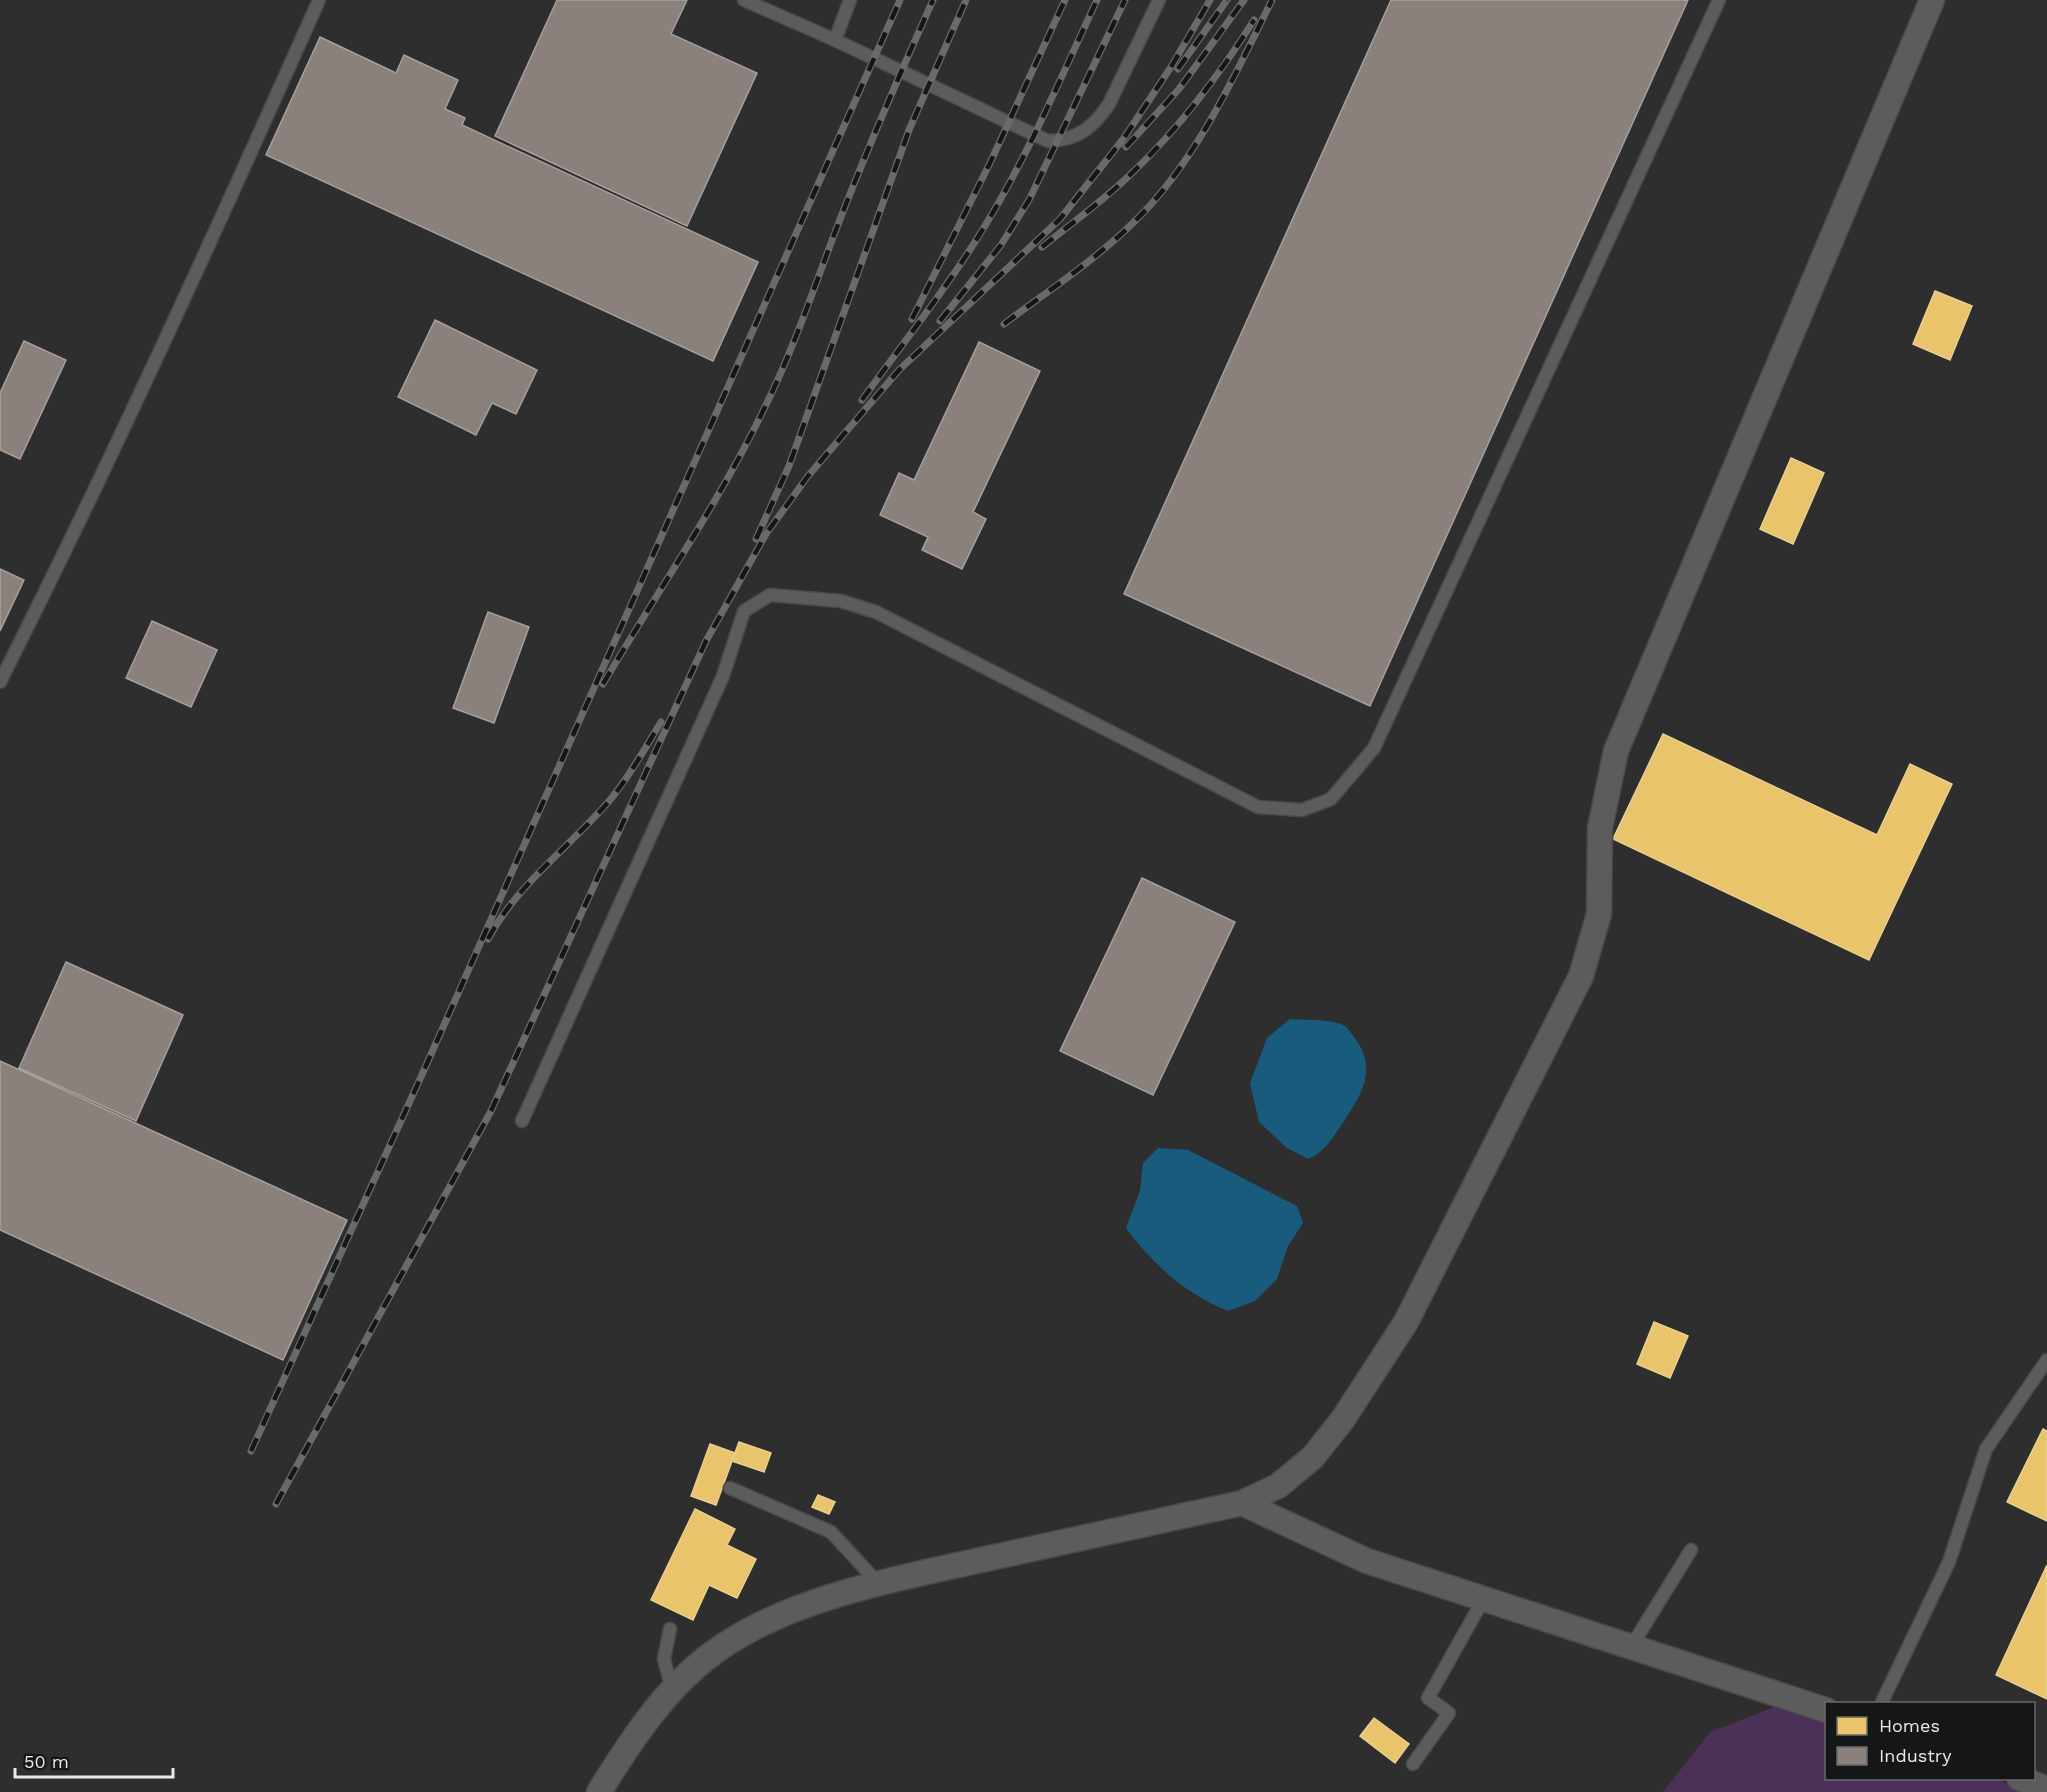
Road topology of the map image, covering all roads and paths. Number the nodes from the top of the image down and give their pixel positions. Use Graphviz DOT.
graph roads {
  1 [pos="319,0"];
  2 [pos="744,0"];
  3 [pos="850,0"];
  4 [pos="1159,0"];
  5 [pos="1719,0"];
  6 [pos="1932,0"];
  7 [pos="835,40"];
  8 [pos="0,682"];
  9 [pos="522,1121"];
  10 [pos="2047,1360"];
  11 [pos="730,1488"];
  12 [pos="1242,1503"];
  13 [pos="1692,1550"];
  14 [pos="878,1583"];
  15 [pos="1483,1600"];
  16 [pos="670,1629"];
  17 [pos="1631,1647"];
  18 [pos="672,1690"];
  19 [pos="1882,1702"];
  20 [pos="1825,1709"];
  21 [pos="1413,1764"];
  22 [pos="2022,1780"];
  23 [pos="2047,1789"];
  24 [pos="599,1792"];
  1 -- 8 [label="lane"];
  2 -- 7 [label="lane"];
  3 -- 7 [label="lane"];
  4 -- 7 [label="lane"];
  5 -- 9 [label="lane"];
  6 -- 12 [label="street"];
  10 -- 19 [label="lane"];
  11 -- 14 [label="lane"];
  12 -- 14 [label="street"];
  12 -- 15 [label="street"];
  13 -- 17 [label="lane"];
  14 -- 18 [label="street"];
  15 -- 17 [label="street"];
  15 -- 21 [label="lane"];
  16 -- 18 [label="lane"];
  17 -- 20 [label="street"];
  18 -- 24 [label="street"];
  22 -- 23 [label="street"];
}
